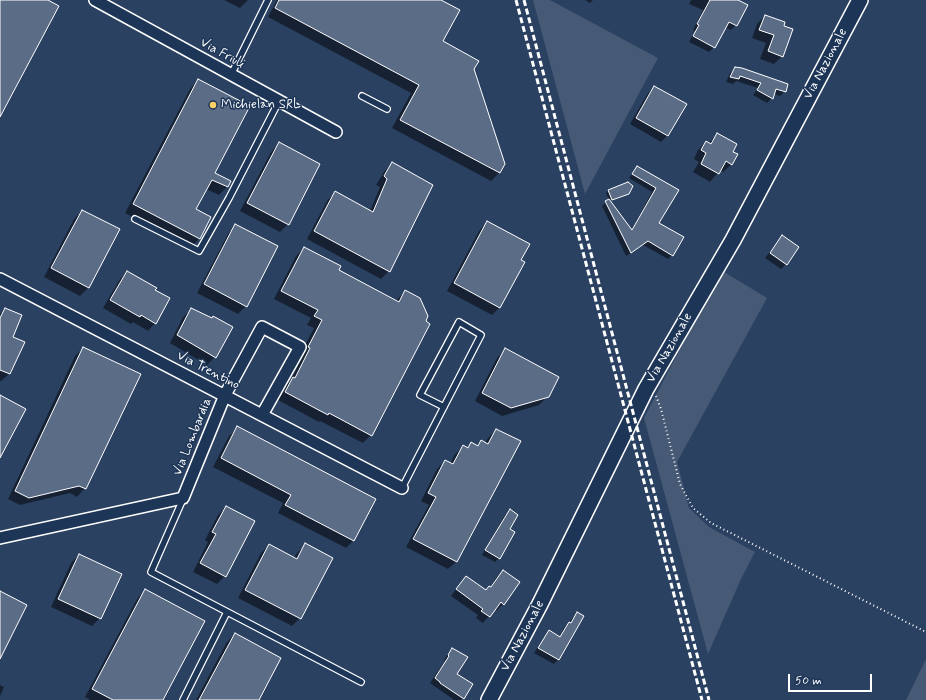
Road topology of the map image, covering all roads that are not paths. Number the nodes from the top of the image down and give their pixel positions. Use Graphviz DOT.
graph roads {
  1 [pos="96,0"];
  2 [pos="268,0"];
  3 [pos="860,0"];
  4 [pos="231,75"];
  5 [pos="362,96"];
  6 [pos="279,101"];
  7 [pos="387,109"];
  8 [pos="336,132"];
  9 [pos="135,219"];
  10 [pos="0,279"];
  11 [pos="225,395"];
  12 [pos="444,407"];
  13 [pos="262,415"];
  14 [pos="402,488"];
  15 [pos="183,498"];
  16 [pos="0,538"];
  17 [pos="227,612"];
  18 [pos="361,682"];
  19 [pos="183,700"];
  20 [pos="489,700"];
  1 -- 4 [label="street, Via Friuli"];
  2 -- 4 [label="lane"];
  3 -- 20 [label="street, Via Nazionale"];
  4 -- 6 [label="street, Via Friuli"];
  5 -- 7 [label="lane"];
  6 -- 8 [label="street, Via Friuli"];
  6 -- 9 [label="lane"];
  10 -- 11 [label="street, Via Trentino"];
  11 -- 13 [label="street, Via Trentino"];
  11 -- 13 [label="street, Via Lombardia"];
  11 -- 15 [label="street, Via Lombardia"];
  12 -- 12 [label="lane"];
  12 -- 14 [label="lane"];
  13 -- 14 [label="street, Via Trentino"];
  15 -- 16 [label="street"];
  15 -- 17 [label="lane"];
  17 -- 18 [label="lane"];
  17 -- 19 [label="lane"];
}
